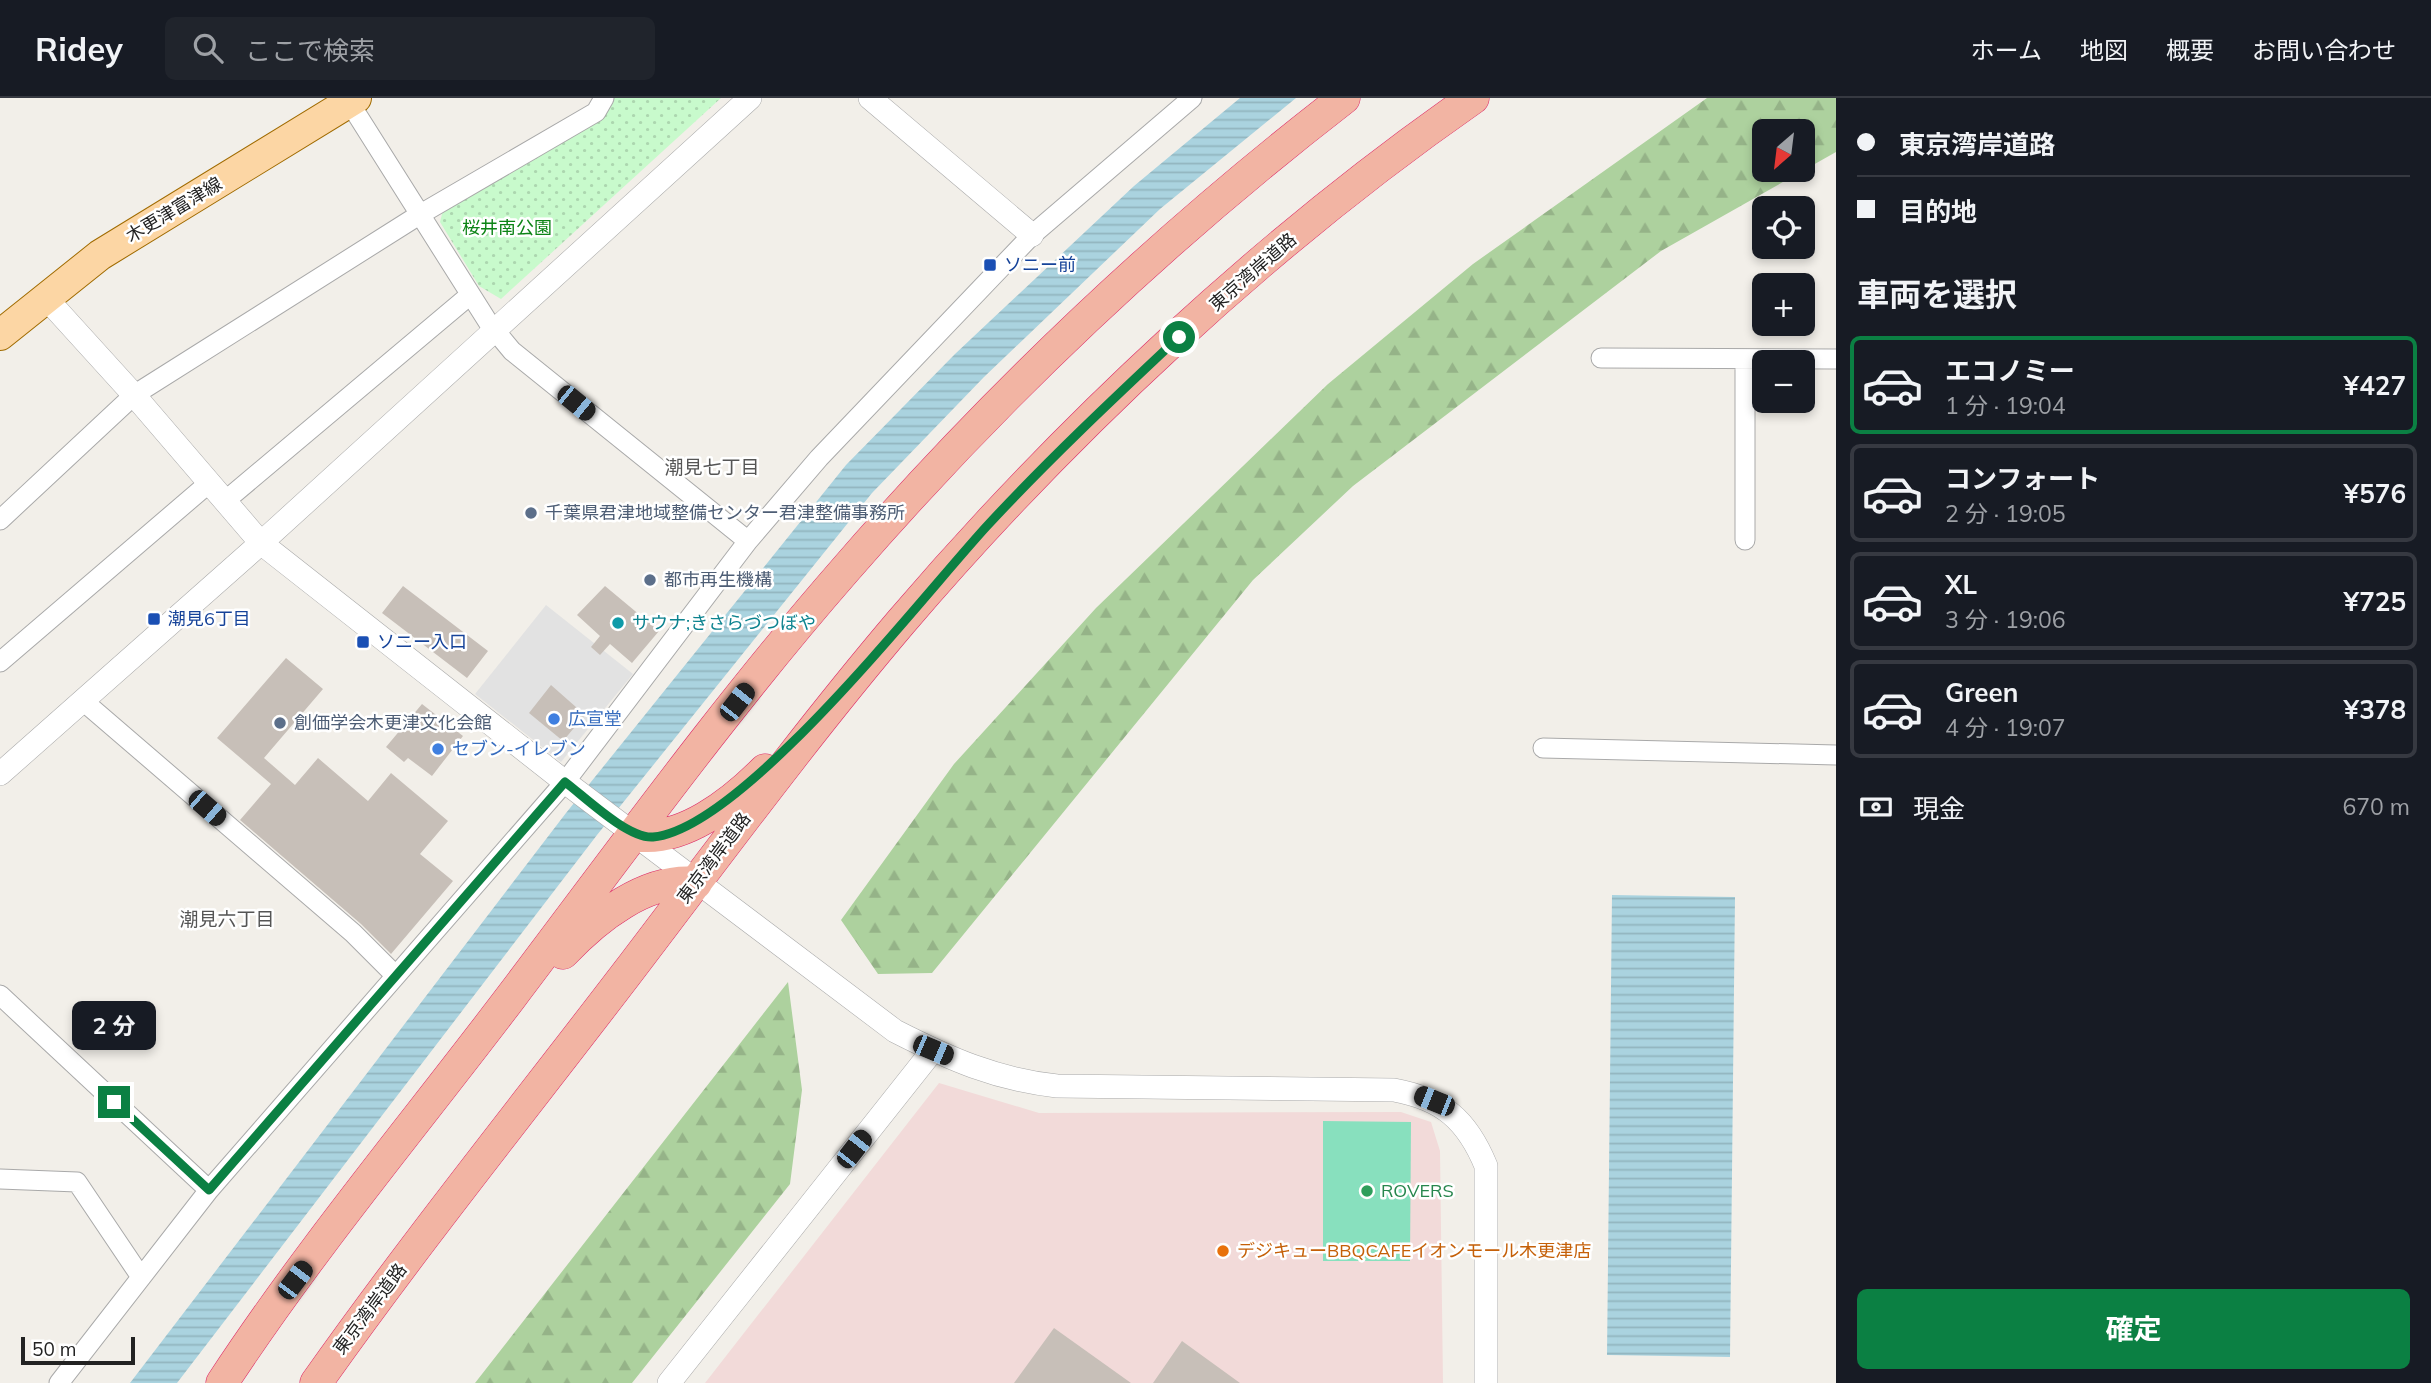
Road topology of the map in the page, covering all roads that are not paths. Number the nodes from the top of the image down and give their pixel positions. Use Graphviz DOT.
graph roads {
  1 [pos="604,98"];
  2 [pos="750,98"];
  3 [pos="870,98"];
  4 [pos="1192,98"];
  5 [pos="1344,98"];
  6 [pos="1473,98"];
  7 [pos="353,100"];
  8 [pos="419,215"];
  9 [pos="1032,235"];
  10 [pos="470,295"];
  11 [pos="45,297"];
  12 [pos="495,330"];
  13 [pos="0,334"];
  14 [pos="1601,358"];
  15 [pos="1745,359"];
  16 [pos="1836,359"];
  17 [pos="134,395"];
  18 [pos="209,483"];
  19 [pos="225,501"];
  20 [pos="0,520"];
  21 [pos="1745,540"];
  22 [pos="748,541"];
  23 [pos="261,543"];
  24 [pos="0,662"];
  25 [pos="867,662"];
  26 [pos="82,700"];
  27 [pos="1544,748"];
  28 [pos="1836,755"];
  29 [pos="0,774"];
  30 [pos="565,782"];
  31 [pos="635,835"];
  32 [pos="696,883"];
  33 [pos="394,974"];
  34 [pos="0,995"];
  35 [pos="933,1050"];
  36 [pos="462,1062"];
  37 [pos="0,1178"];
  38 [pos="209,1190"];
  39 [pos="141,1277"];
  40 [pos="58,1383"];
  41 [pos="222,1383"];
  42 [pos="316,1383"];
  43 [pos="670,1383"];
  44 [pos="1486,1383"];
  1 -- 8 [label="street"];
  2 -- 12 [label="street"];
  3 -- 9 [label="street"];
  4 -- 9 [label="street"];
  5 -- 31 [label="highway"];
  6 -- 25 [label="highway, 東京湾岸道路"];
  7 -- 8 [label="street"];
  7 -- 11 [label="main road, 木更津富津線"];
  8 -- 10 [label="street"];
  8 -- 17 [label="street"];
  9 -- 22 [label="street"];
  10 -- 12 [label="street"];
  10 -- 19 [label="street"];
  11 -- 13 [label="main road, 木更津富津線"];
  11 -- 17 [label="street"];
  12 -- 22 [label="street"];
  12 -- 23 [label="street"];
  14 -- 15 [label="street"];
  15 -- 16 [label="street"];
  15 -- 21 [label="street"];
  17 -- 18 [label="street"];
  17 -- 20 [label="street"];
  18 -- 19 [label="street"];
  18 -- 24 [label="street"];
  19 -- 23 [label="street"];
  22 -- 30 [label="street"];
  23 -- 26 [label="street"];
  23 -- 30 [label="street"];
  25 -- 31 [label="highway"];
  25 -- 32 [label="highway, 東京湾岸道路"];
  26 -- 29 [label="street"];
  26 -- 33 [label="street"];
  27 -- 28 [label="street"];
  30 -- 31 [label="street"];
  30 -- 33 [label="street"];
  31 -- 32 [label="street"];
  31 -- 36 [label="highway"];
  32 -- 35 [label="street"];
  32 -- 36 [label="highway"];
  32 -- 42 [label="highway, 東京湾岸道路"];
  33 -- 38 [label="street"];
  34 -- 38 [label="street"];
  35 -- 43 [label="street"];
  35 -- 44 [label="street"];
  36 -- 41 [label="highway"];
  37 -- 39 [label="street"];
  38 -- 39 [label="street"];
  39 -- 40 [label="street"];
}
